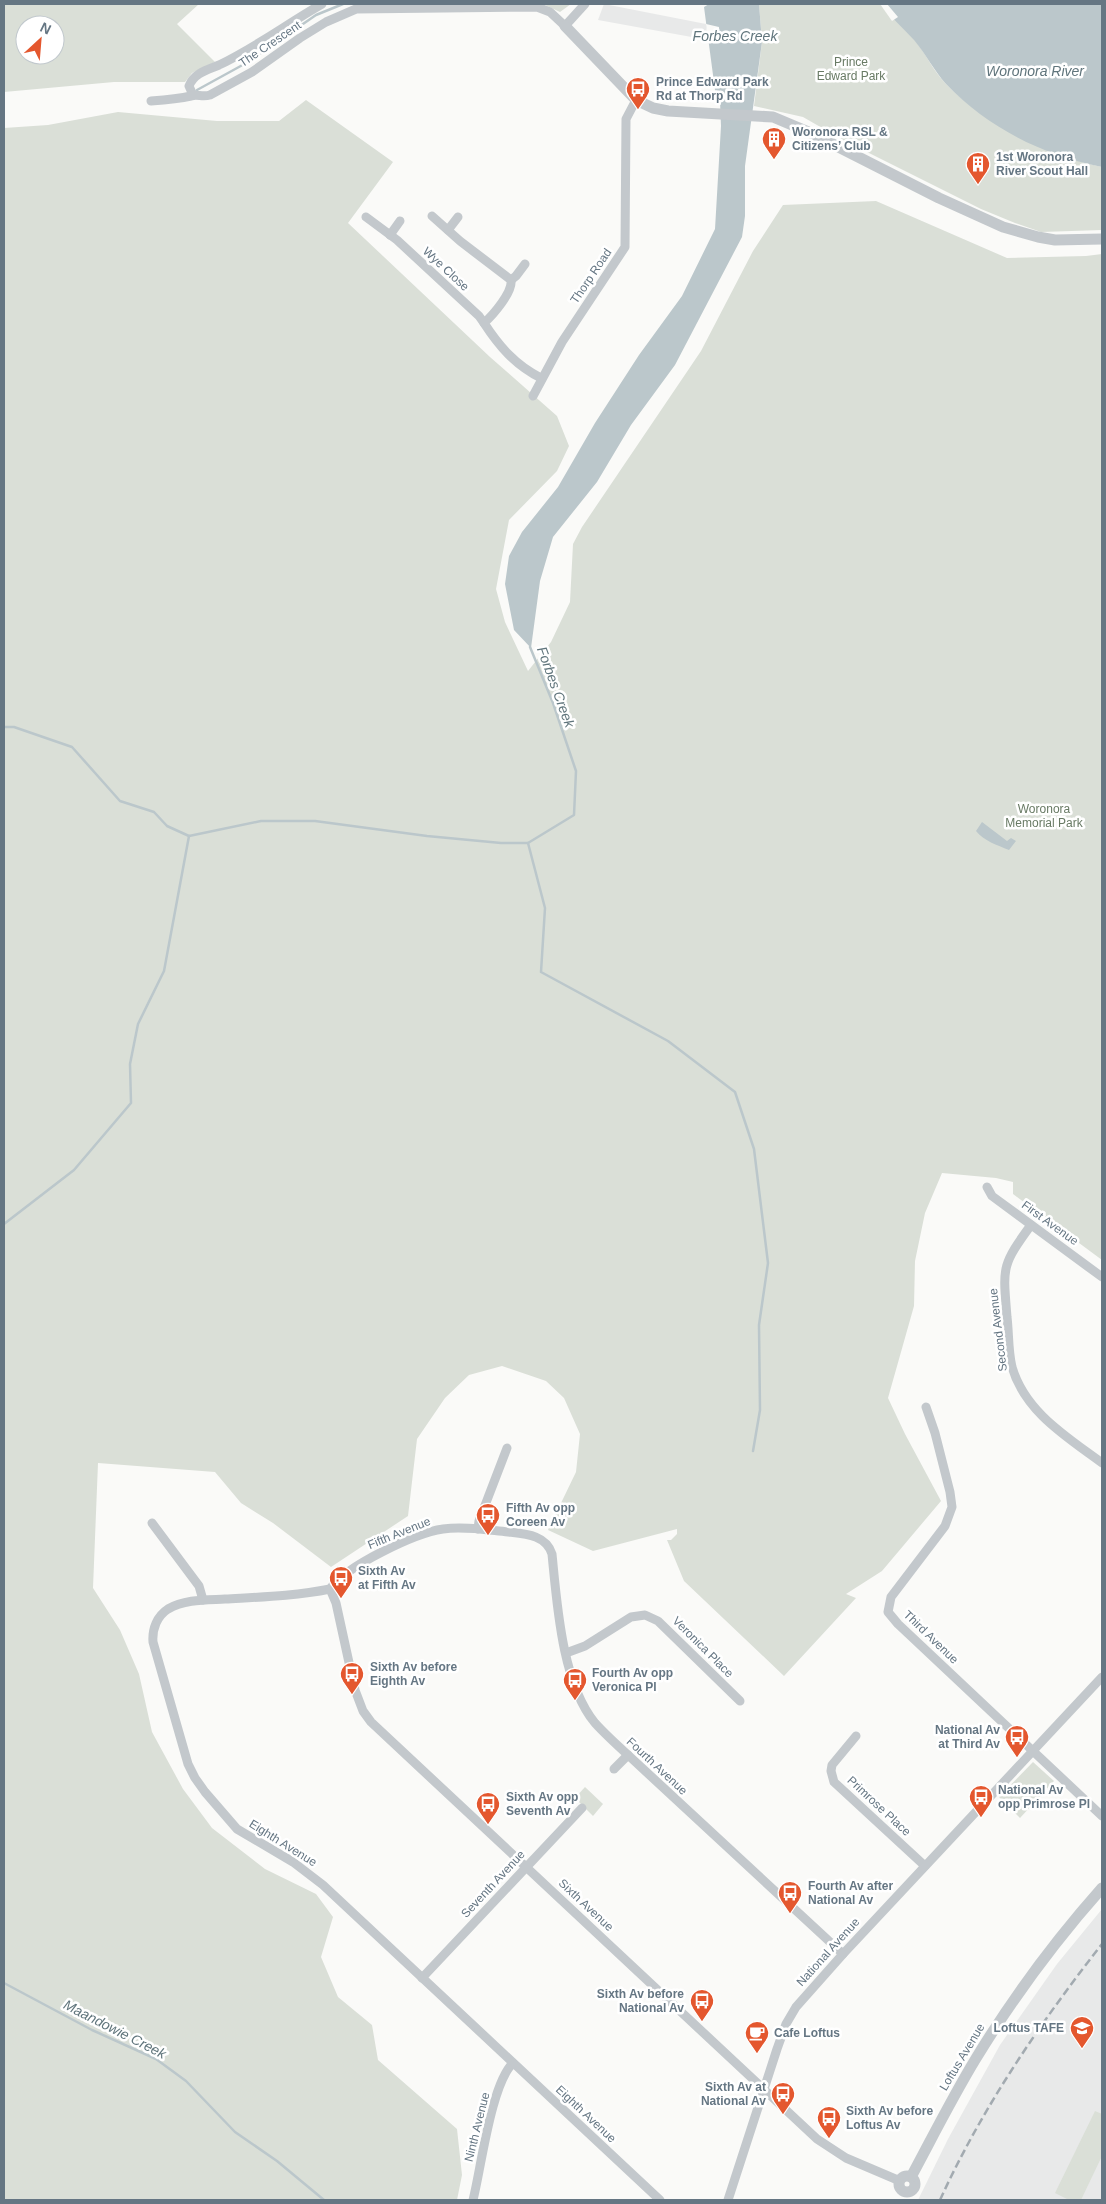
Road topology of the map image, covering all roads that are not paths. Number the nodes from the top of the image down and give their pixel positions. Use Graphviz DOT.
graph roads {
  1 [pos="322,4"];
  2 [pos="585,4"];
  3 [pos="565,26"];
  4 [pos="193,95"];
  5 [pos="636,100"];
  6 [pos="151,101"];
  7 [pos="432,216"];
  8 [pos="366,217"];
  9 [pos="458,218"];
  10 [pos="400,221"];
  11 [pos="448,230"];
  12 [pos="390,235"];
  13 [pos="1102,239"];
  14 [pos="525,264"];
  15 [pos="511,280"];
  16 [pos="484,323"];
  17 [pos="541,378"];
  18 [pos="533,396"];
  19 [pos="987,1187"];
  20 [pos="1031,1225"];
  21 [pos="1102,1277"];
  22 [pos="926,1407"];
  23 [pos="508,1448"];
  24 [pos="1102,1462"];
  25 [pos="152,1523"];
  26 [pos="478,1529"];
  27 [pos="547,1543"];
  28 [pos="330,1589"];
  29 [pos="203,1600"];
  30 [pos="566,1653"];
  31 [pos="1102,1677"];
  32 [pos="740,1701"];
  33 [pos="856,1736"];
  34 [pos="1033,1752"];
  35 [pos="628,1755"];
  36 [pos="614,1769"];
  37 [pos="582,1808"];
  38 [pos="1102,1816"];
  39 [pos="526,1866"];
  40 [pos="925,1866"];
  41 [pos="1102,1888"];
  42 [pos="843,1954"];
  43 [pos="422,1978"];
  44 [pos="513,2063"];
  45 [pos="764,2089"];
  46 [pos="904,2187"];
  47 [pos="473,2200"];
  48 [pos="660,2200"];
  49 [pos="728,2200"];
  1 -- 4 [label="street, The Crescent"];
  2 -- 3 [label="street"];
  3 -- 4 [label="street, The Crescent"];
  3 -- 5 [label="street"];
  4 -- 6 [label="street, The Crescent"];
  5 -- 13 [label="street"];
  5 -- 17 [label="street, Thorp Road"];
  7 -- 11 [label="street"];
  8 -- 12 [label="street, Wye Close"];
  9 -- 11 [label="street"];
  10 -- 12 [label="street"];
  11 -- 15 [label="street"];
  12 -- 16 [label="street, Wye Close"];
  14 -- 15 [label="street"];
  15 -- 16 [label="street"];
  16 -- 17 [label="street, Wye Close"];
  17 -- 18 [label="street, Thorp Road"];
  19 -- 20 [label="street, First Avenue"];
  20 -- 21 [label="street, First Avenue"];
  20 -- 24 [label="street, Second Avenue"];
  22 -- 34 [label="street, Third Avenue"];
  23 -- 26 [label="street"];
  25 -- 29 [label="street"];
  26 -- 27 [label="street, Fifth Avenue"];
  26 -- 28 [label="street, Fifth Avenue"];
  27 -- 30 [label="street, Fourth Avenue"];
  28 -- 29 [label="street, Eighth Avenue"];
  28 -- 39 [label="street, Sixth Avenue"];
  29 -- 43 [label="street, Eighth Avenue"];
  30 -- 32 [label="street, Veronica Place"];
  30 -- 35 [label="street, Fourth Avenue"];
  31 -- 34 [label="street, National Avenue"];
  33 -- 40 [label="street, Primrose Place"];
  34 -- 38 [label="street, Third Avenue"];
  34 -- 40 [label="street, National Avenue"];
  35 -- 36 [label="street"];
  35 -- 42 [label="street, Fourth Avenue"];
  37 -- 39 [label="street, Seventh Avenue"];
  39 -- 43 [label="street, Seventh Avenue"];
  39 -- 45 [label="street, Sixth Avenue"];
  40 -- 42 [label="street, National Avenue"];
  41 -- 46 [label="street, Loftus Avenue"];
  42 -- 45 [label="street, National Avenue"];
  43 -- 44 [label="street, Eighth Avenue"];
  44 -- 47 [label="street, Ninth Avenue"];
  44 -- 48 [label="street, Eighth Avenue"];
  45 -- 46 [label="street, Sixth Avenue"];
  45 -- 49 [label="street, National Avenue"];
}
